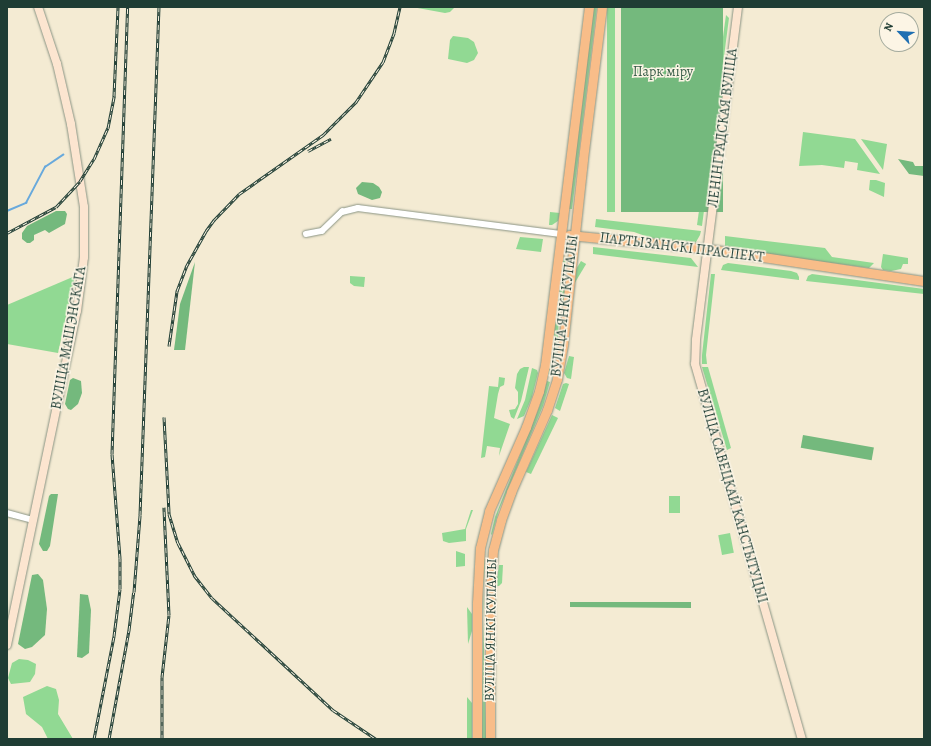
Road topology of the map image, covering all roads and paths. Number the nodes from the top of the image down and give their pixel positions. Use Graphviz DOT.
graph roads {
  1 [pos="38,7"];
  2 [pos="589,7"];
  3 [pos="602,7"];
  4 [pos="738,7"];
  5 [pos="306,234"];
  6 [pos="562,234"];
  7 [pos="575,236"];
  8 [pos="708,249"];
  9 [pos="924,281"];
  10 [pos="7,513"];
  11 [pos="33,520"];
  12 [pos="480,548"];
  13 [pos="493,550"];
  14 [pos="7,645"];
  15 [pos="477,739"];
  16 [pos="490,739"];
  17 [pos="802,739"];
  1 -- 11 [label="main road, ВУЛІЦА МАШЭНСКАГА"];
  2 -- 6 [label="main road, ВУЛІЦА ЯНКІ КУПАЛЫ"];
  3 -- 7 [label="main road, ВУЛІЦА ЯНКІ КУПАЛЫ"];
  4 -- 8 [label="main road, ЛЕНІНГРАДСКАЯ ВУЛІЦА"];
  5 -- 6 [label="street, ПАРТЫЗАНСКІ ПРАСПЕКТ"];
  6 -- 7 [label="main road, ПАРТЫЗАНСКІ ПРАСПЕКТ"];
  6 -- 12 [label="main road, ВУЛІЦА ЯНКІ КУПАЛЫ"];
  7 -- 8 [label="main road, ПАРТЫЗАНСКІ ПРАСПЕКТ"];
  7 -- 13 [label="main road, ВУЛІЦА ЯНКІ КУПАЛЫ"];
  8 -- 9 [label="main road, ПАРТЫЗАНСКІ ПРАСПЕКТ"];
  8 -- 17 [label="main road, ВУЛІЦА САВЕЦКАЙ КАНСТЫТУЦЫІ"];
  10 -- 11 [label="street"];
  11 -- 14 [label="main road, ВУЛІЦА МАШЭНСКАГА"];
  12 -- 13 [label="main road"];
  12 -- 15 [label="main road, ВУЛІЦА ЯНКІ КУПАЛЫ"];
  13 -- 16 [label="main road, ВУЛІЦА ЯНКІ КУПАЛЫ"];
}
